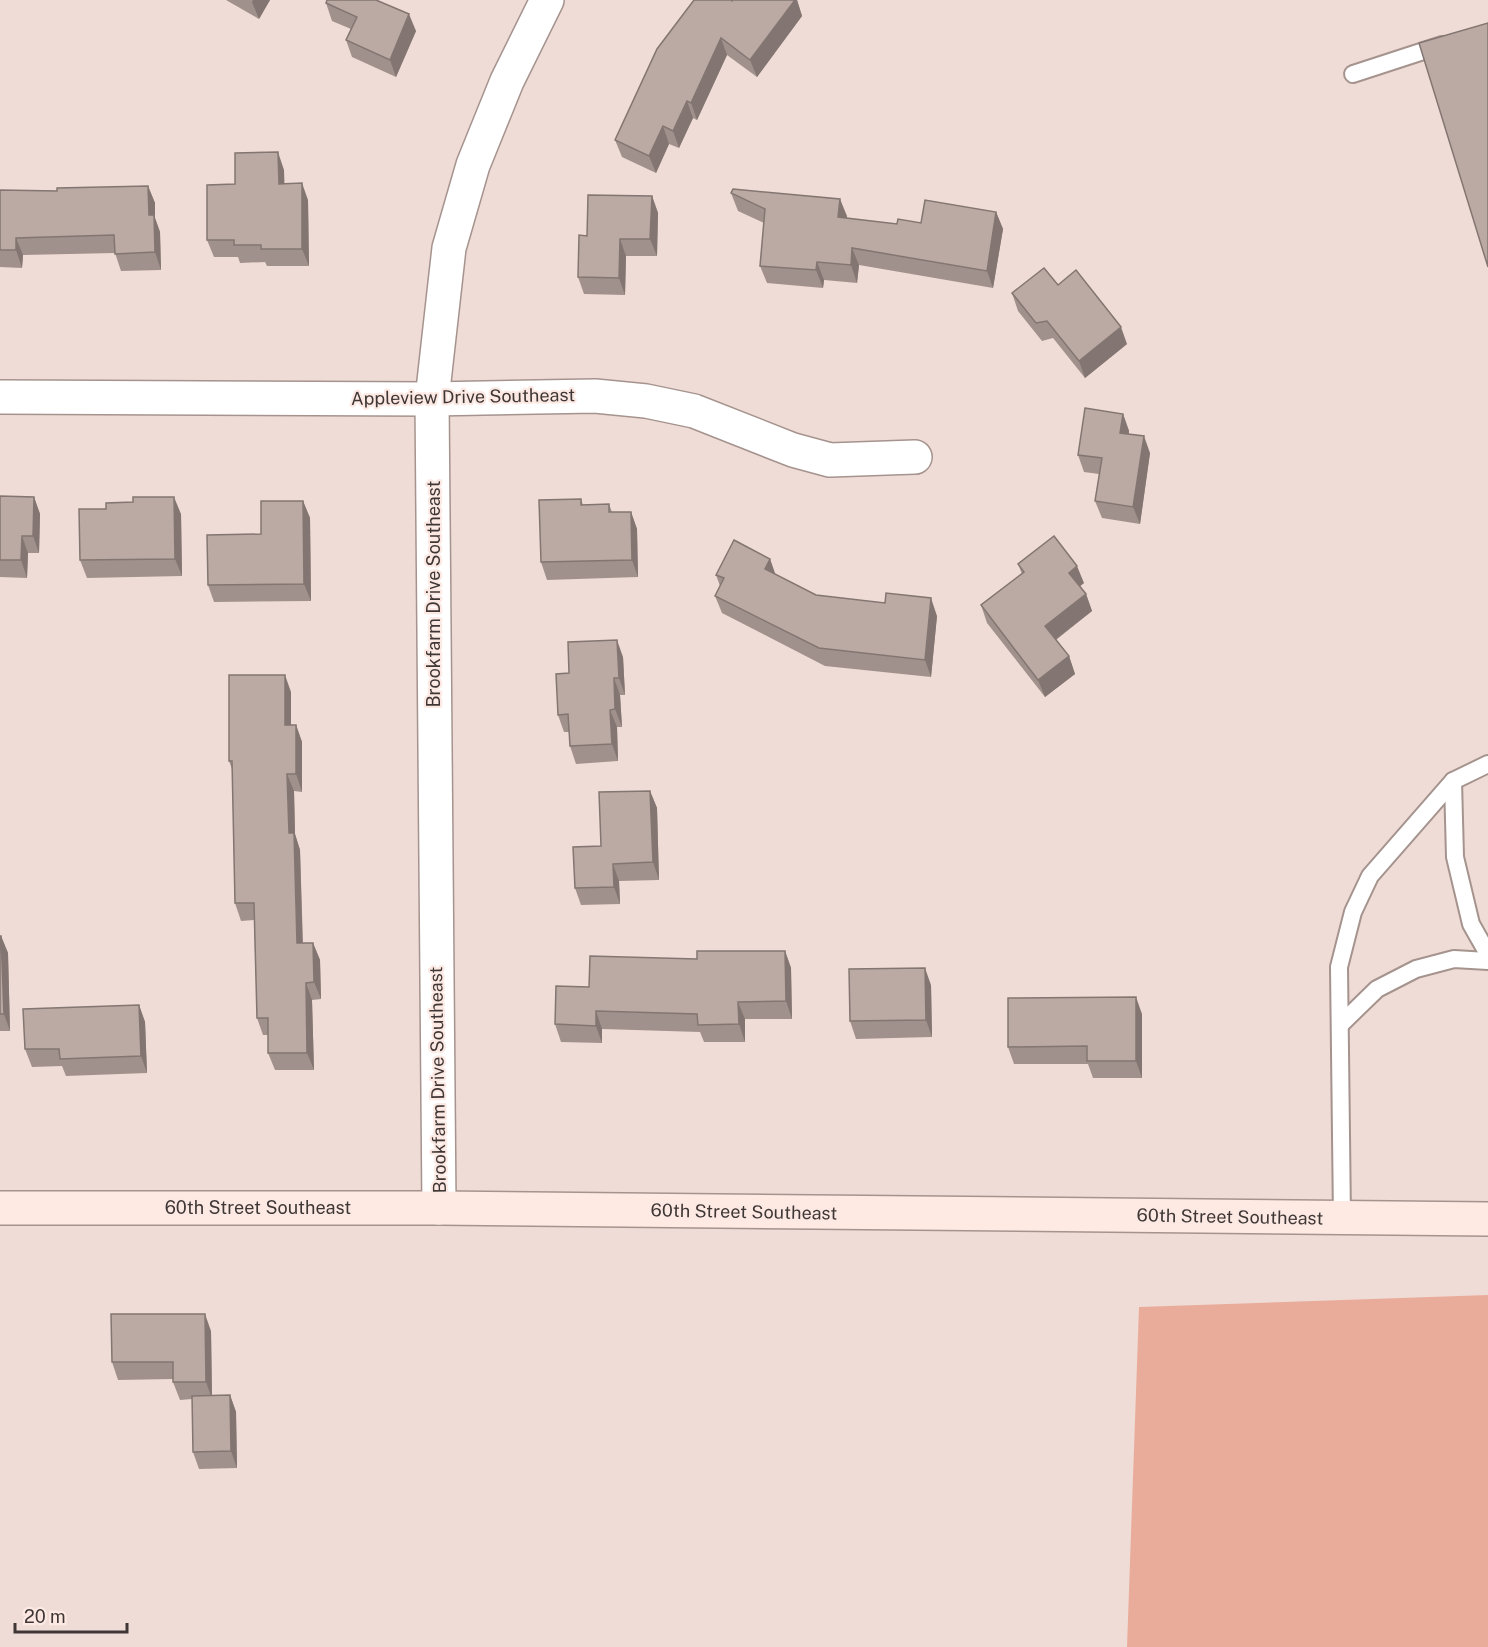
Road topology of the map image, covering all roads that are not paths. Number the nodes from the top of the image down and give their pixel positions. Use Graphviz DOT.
graph roads {
  1 [pos="547,0"];
  2 [pos="1454,40"];
  3 [pos="1353,74"];
  4 [pos="0,397"];
  5 [pos="432,399"];
  6 [pos="915,457"];
  7 [pos="1488,764"];
  8 [pos="1453,781"];
  9 [pos="1488,954"];
  10 [pos="1488,962"];
  11 [pos="1340,1025"];
  12 [pos="0,1208"];
  13 [pos="439,1208"];
  14 [pos="1342,1218"];
  15 [pos="1488,1219"];
  1 -- 5 [label="street, Brookfarm Drive Southeast"];
  2 -- 3 [label="lane"];
  4 -- 5 [label="street, Appleview Drive Southeast"];
  5 -- 6 [label="street, Appleview Drive Southeast"];
  5 -- 13 [label="street, Brookfarm Drive Southeast"];
  7 -- 8 [label="lane"];
  8 -- 9 [label="lane"];
  8 -- 11 [label="lane"];
  10 -- 11 [label="lane"];
  11 -- 14 [label="lane"];
  12 -- 13 [label="main road, 60th Street Southeast"];
  13 -- 14 [label="main road, 60th Street Southeast"];
  14 -- 15 [label="main road, 60th Street Southeast"];
}
